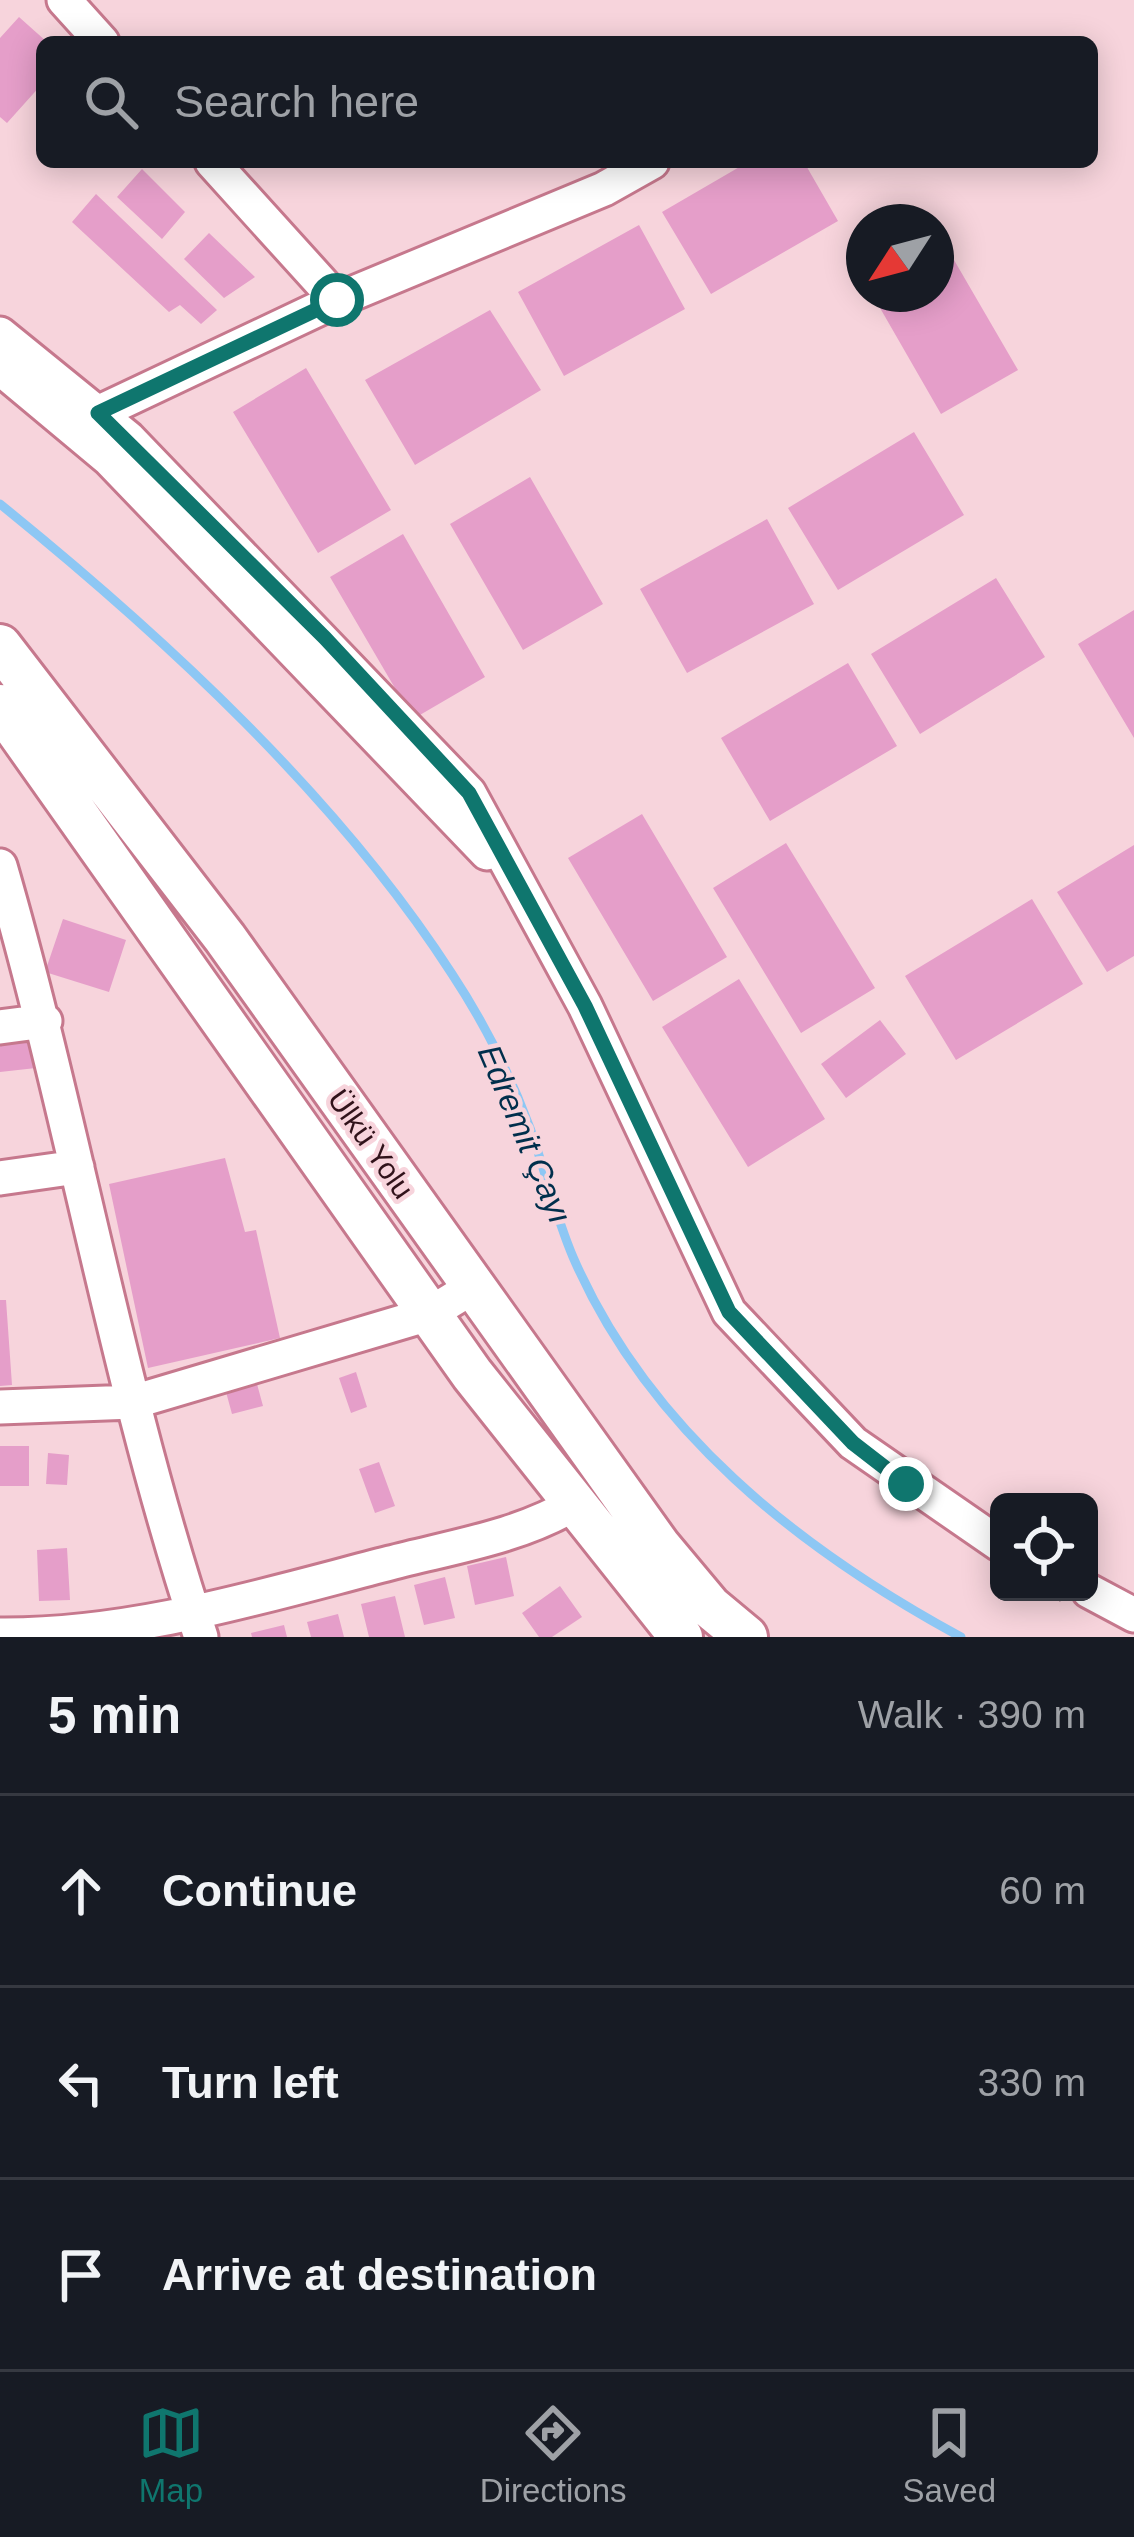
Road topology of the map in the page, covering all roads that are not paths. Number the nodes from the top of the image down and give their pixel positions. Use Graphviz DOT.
graph roads {
  1 [pos="64,0"];
  2 [pos="97,36"];
  3 [pos="217,168"];
  4 [pos="641,168"];
  5 [pos="337,300"];
  6 [pos="0,334"];
  7 [pos="0,368"];
  8 [pos="84,419"];
  9 [pos="0,646"];
  10 [pos="0,706"];
  11 [pos="2,879"];
  12 [pos="45,1021"];
  13 [pos="0,1027"];
  14 [pos="76,1167"];
  15 [pos="0,1178"];
  16 [pos="473,1287"];
  17 [pos="429,1313"];
  18 [pos="133,1402"];
  19 [pos="0,1407"];
  20 [pos="574,1504"];
  21 [pos="990,1538"];
  22 [pos="1098,1597"];
  23 [pos="1134,1615"];
  24 [pos="197,1625"];
  25 [pos="0,1636"];
  26 [pos="680,1637"];
  27 [pos="746,1637"];
  1 -- 2 [label="street"];
  3 -- 5 [label="street"];
  4 -- 5 [label="street"];
  5 -- 8 [label="street"];
  6 -- 8 [label="street"];
  7 -- 8 [label="street"];
  8 -- 21 [label="street"];
  9 -- 16 [label="main road, Ülkü Yolu"];
  10 -- 17 [label="main road, Ülkü Yolu"];
  11 -- 12 [label="street"];
  12 -- 13 [label="street"];
  12 -- 14 [label="street"];
  14 -- 15 [label="street"];
  14 -- 18 [label="street"];
  16 -- 17 [label="street"];
  16 -- 27 [label="main road, Ülkü Yolu"];
  17 -- 18 [label="street"];
  17 -- 20 [label="main road, Ülkü Yolu"];
  18 -- 19 [label="street"];
  18 -- 24 [label="street"];
  20 -- 24 [label="street"];
  20 -- 26 [label="main road, Ülkü Yolu"];
  22 -- 23 [label="street"];
  24 -- 25 [label="street"];
}
